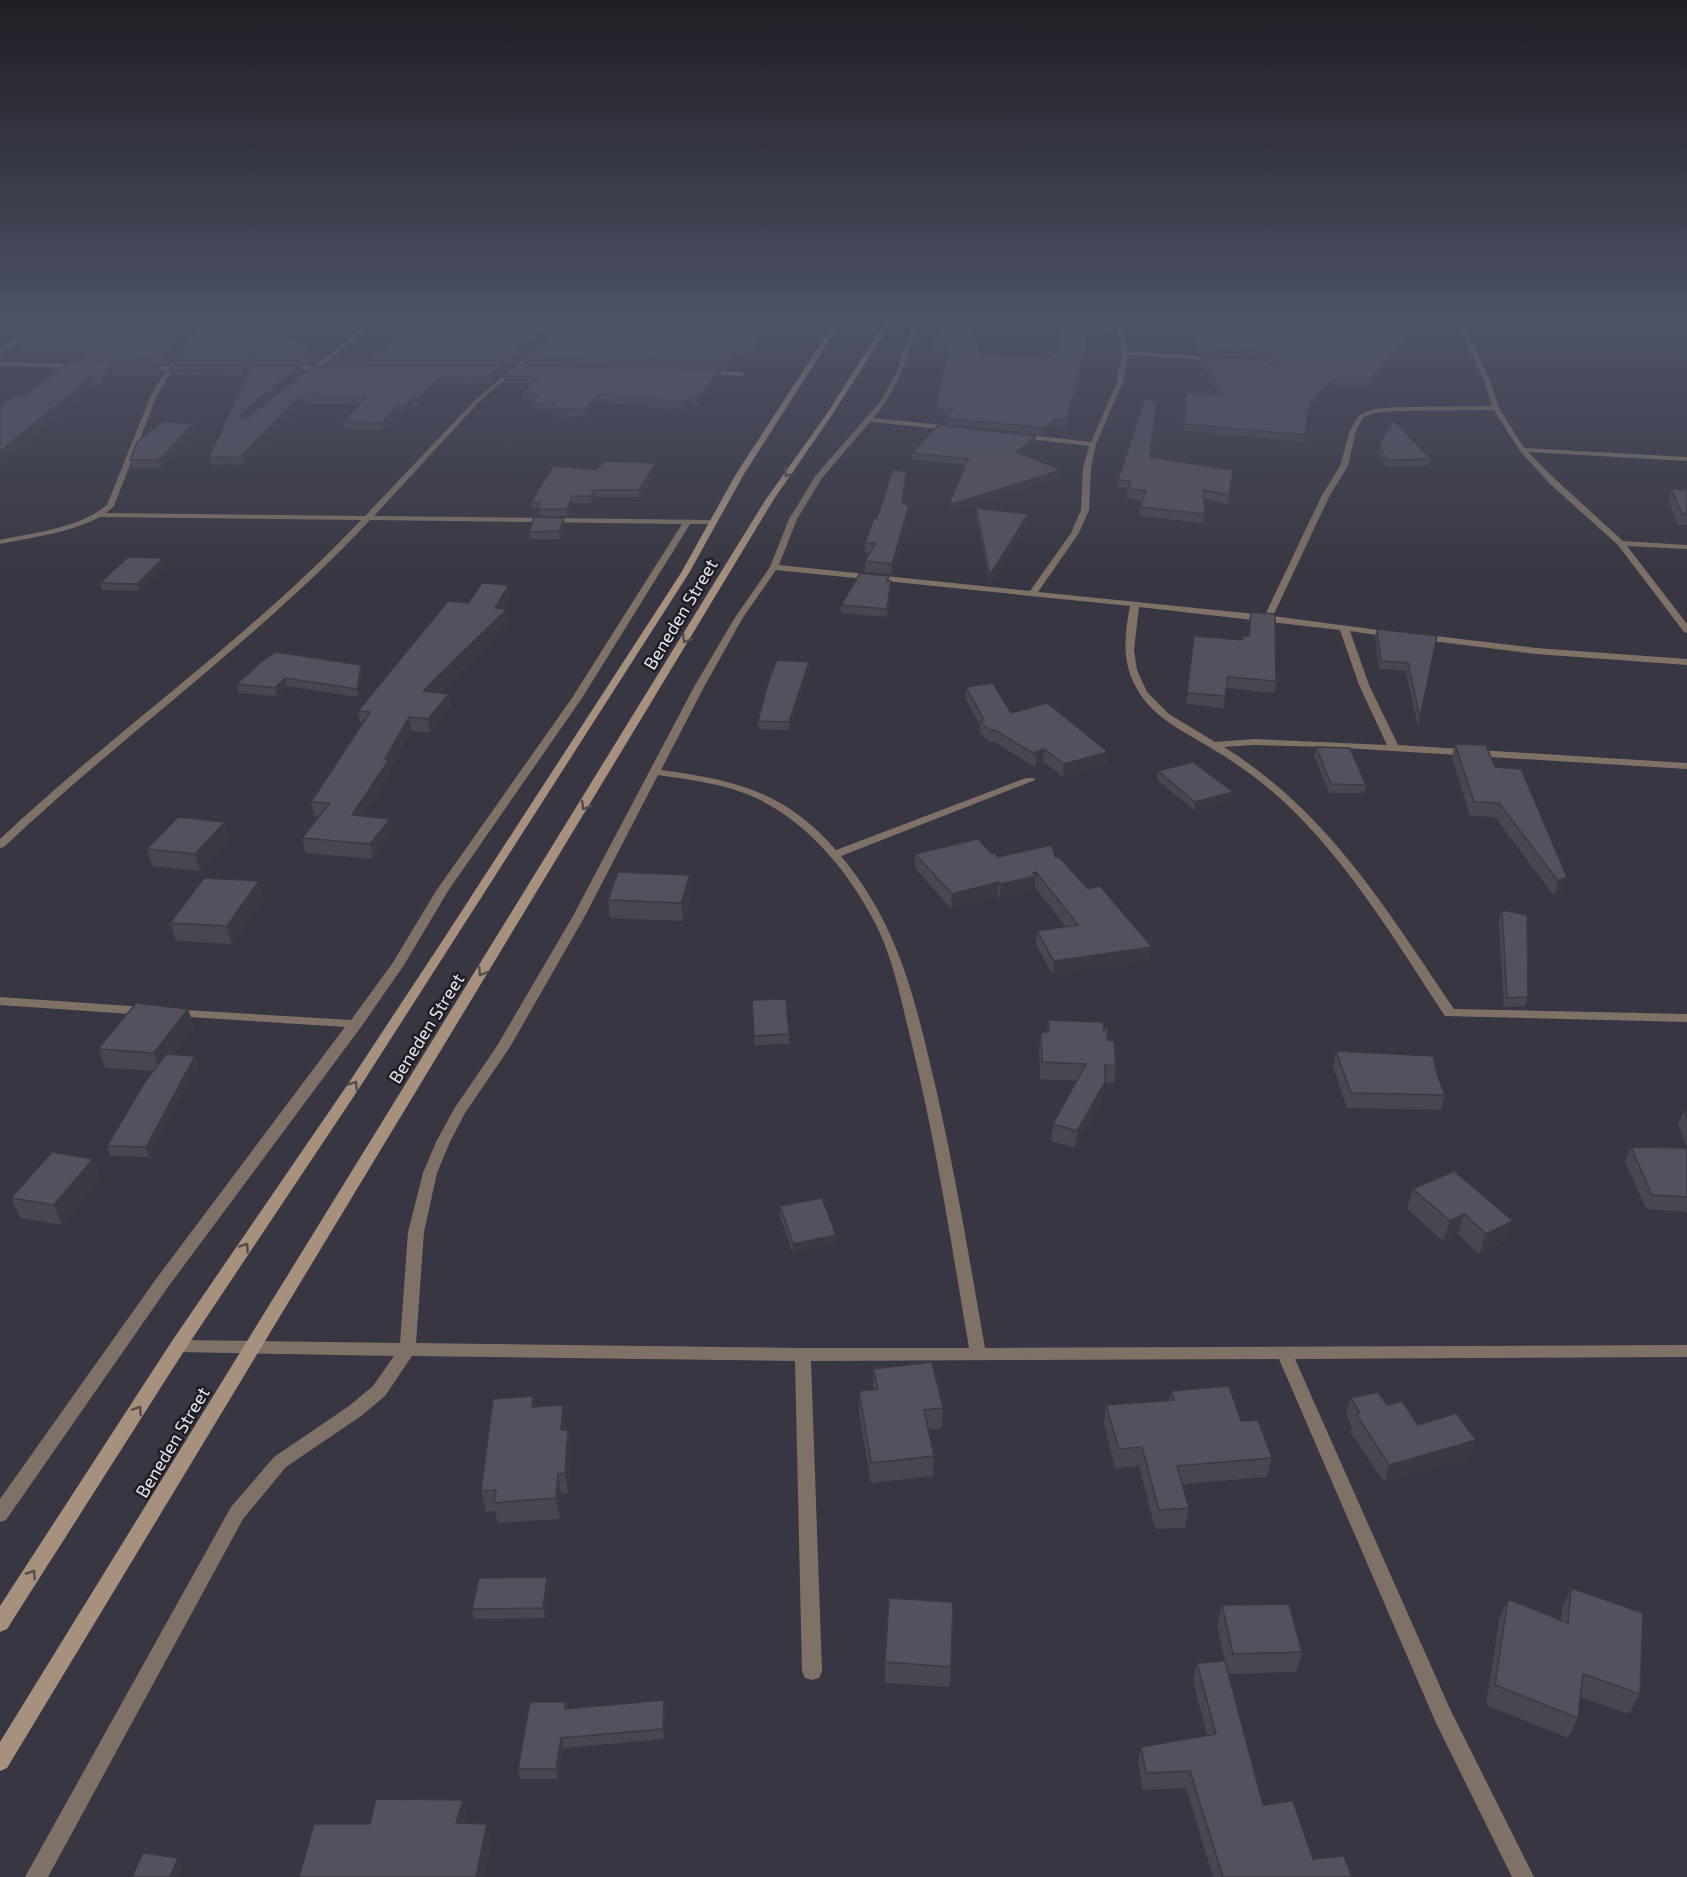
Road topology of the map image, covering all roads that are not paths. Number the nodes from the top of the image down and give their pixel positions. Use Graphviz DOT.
graph roads {
  1 [pos="149,407"];
  2 [pos="472,407"];
  3 [pos="783,407"];
  4 [pos="834,407"];
  5 [pos="880,407"];
  6 [pos="1110,407"];
  7 [pos="1496,408"];
  8 [pos="868,420"];
  9 [pos="966,430"];
  10 [pos="1012,435"];
  11 [pos="1094,444"];
  12 [pos="1522,450"];
  13 [pos="1687,459"];
  14 [pos="102,515"];
  15 [pos="366,518"];
  16 [pos="687,522"];
  17 [pos="712,522"];
  18 [pos="0,542"];
  19 [pos="1621,543"];
  20 [pos="1687,547"];
  21 [pos="774,567"];
  22 [pos="1033,593"];
  23 [pos="1135,605"];
  24 [pos="1268,618"];
  25 [pos="1344,628"];
  26 [pos="1687,630"];
  27 [pos="1687,662"];
  28 [pos="1213,745"];
  29 [pos="1394,748"];
  30 [pos="1687,766"];
  31 [pos="655,772"];
  32 [pos="1030,780"];
  33 [pos="0,845"];
  34 [pos="836,854"];
  35 [pos="0,1001"];
  36 [pos="1687,1018"];
  37 [pos="356,1024"];
  38 [pos="178,1346"];
  39 [pos="252,1346"];
  40 [pos="408,1348"];
  41 [pos="1687,1351"];
  42 [pos="1284,1352"];
  43 [pos="802,1355"];
  44 [pos="978,1355"];
  45 [pos="0,1514"];
  46 [pos="0,1623"];
  47 [pos="812,1671"];
  48 [pos="0,1761"];
  49 [pos="36,1877"];
  50 [pos="1523,1877"];
  1 -- 14 [label="street"];
  2 -- 15 [label="street"];
  3 -- 17 [label="main road, Beneden Street"];
  4 -- 39 [label="main road, Beneden Street, one-way"];
  5 -- 8 [label="street"];
  6 -- 11 [label="street"];
  7 -- 12 [label="street"];
  7 -- 24 [label="street"];
  8 -- 9 [label="street"];
  8 -- 21 [label="street"];
  10 -- 11 [label="street"];
  11 -- 22 [label="street"];
  12 -- 13 [label="street"];
  12 -- 19 [label="street"];
  14 -- 15 [label="street"];
  14 -- 18 [label="street"];
  15 -- 16 [label="street"];
  15 -- 33 [label="street"];
  16 -- 17 [label="street"];
  16 -- 37 [label="street"];
  38 -- 17 [label="main road, Beneden Street, one-way"];
  19 -- 20 [label="street"];
  19 -- 26 [label="street"];
  21 -- 22 [label="street"];
  21 -- 31 [label="street"];
  22 -- 23 [label="street"];
  23 -- 24 [label="street"];
  23 -- 28 [label="street"];
  24 -- 25 [label="street"];
  25 -- 27 [label="street"];
  25 -- 29 [label="street"];
  28 -- 29 [label="street"];
  28 -- 36 [label="street"];
  29 -- 30 [label="street"];
  31 -- 34 [label="street"];
  31 -- 40 [label="street"];
  32 -- 34 [label="street"];
  34 -- 44 [label="street"];
  35 -- 37 [label="street"];
  37 -- 45 [label="street"];
  38 -- 39 [label="street"];
  46 -- 38 [label="main road, Beneden Street, one-way"];
  39 -- 40 [label="street"];
  39 -- 48 [label="main road, Beneden Street"];
  40 -- 43 [label="street"];
  40 -- 49 [label="street"];
  41 -- 42 [label="street"];
  42 -- 44 [label="street"];
  42 -- 50 [label="street"];
  43 -- 44 [label="street"];
  43 -- 47 [label="street"];
}
